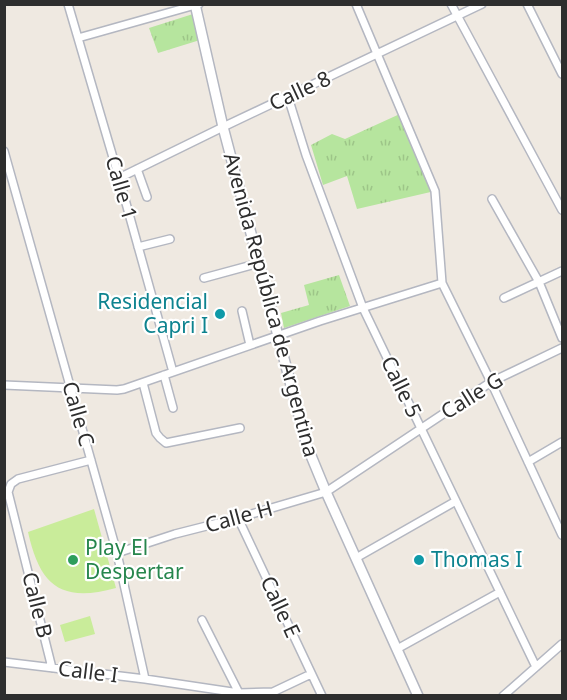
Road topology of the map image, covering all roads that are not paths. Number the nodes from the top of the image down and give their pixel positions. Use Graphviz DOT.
graph roads {
  1 [pos="68,4"];
  2 [pos="356,4"];
  3 [pos="451,4"];
  4 [pos="482,4"];
  5 [pos="527,4"];
  6 [pos="196,5"];
  7 [pos="457,16"];
  8 [pos="78,38"];
  9 [pos="377,55"];
  10 [pos="562,74"];
  11 [pos="288,97"];
  12 [pos="223,127"];
  13 [pos="4,151"];
  14 [pos="137,169"];
  15 [pos="119,178"];
  16 [pos="147,197"];
  17 [pos="492,199"];
  18 [pos="562,210"];
  19 [pos="170,239"];
  20 [pos="138,247"];
  21 [pos="259,263"];
  22 [pos="562,271"];
  23 [pos="204,278"];
  24 [pos="539,282"];
  25 [pos="442,283"];
  26 [pos="504,298"];
  27 [pos="363,308"];
  28 [pos="242,311"];
  29 [pos="278,335"];
  30 [pos="562,338"];
  31 [pos="250,345"];
  32 [pos="562,348"];
  33 [pos="173,372"];
  34 [pos="164,375"];
  35 [pos="491,382"];
  36 [pos="143,383"];
  37 [pos="4,385"];
  38 [pos="71,387"];
  39 [pos="173,408"];
  40 [pos="240,428"];
  41 [pos="421,429"];
  42 [pos="562,442"];
  43 [pos="91,460"];
  44 [pos="528,462"];
  45 [pos="326,492"];
  46 [pos="456,501"];
  47 [pos="238,518"];
  48 [pos="562,535"];
  49 [pos="117,553"];
  50 [pos="356,558"];
  51 [pos="500,592"];
  52 [pos="201,620"];
  53 [pos="562,644"];
  54 [pos="397,649"];
  55 [pos="4,662"];
  56 [pos="536,667"];
  57 [pos="52,668"];
  58 [pos="311,674"];
  59 [pos="145,679"];
  60 [pos="239,693"];
  61 [pos="322,696"];
  62 [pos="418,696"];
  63 [pos="503,696"];
  1 -- 8 [label="street, Calle 1"];
  2 -- 9 [label="street"];
  3 -- 7 [label="street"];
  4 -- 7 [label="street, Calle 8"];
  5 -- 10 [label="street"];
  6 -- 8 [label="street"];
  6 -- 12 [label="main road, Avenida República de Argentina"];
  7 -- 9 [label="street, Calle 8"];
  7 -- 18 [label="street"];
  8 -- 15 [label="street, Calle 1"];
  9 -- 11 [label="street, Calle 8"];
  9 -- 25 [label="street"];
  11 -- 12 [label="street, Calle 8"];
  11 -- 27 [label="street, Calle 5"];
  12 -- 14 [label="street, Calle 8"];
  12 -- 21 [label="main road, Avenida República de Argentina"];
  13 -- 38 [label="street, Calle C"];
  14 -- 15 [label="street, Calle 8"];
  14 -- 16 [label="street"];
  15 -- 20 [label="street, Calle 1"];
  17 -- 24 [label="street"];
  19 -- 20 [label="street"];
  20 -- 33 [label="street, Calle 1"];
  21 -- 23 [label="street"];
  21 -- 29 [label="main road, Avenida República de Argentina"];
  22 -- 24 [label="street"];
  24 -- 26 [label="street"];
  24 -- 30 [label="street"];
  25 -- 27 [label="street"];
  25 -- 35 [label="street"];
  27 -- 29 [label="street"];
  27 -- 41 [label="street, Calle 5"];
  28 -- 31 [label="street"];
  29 -- 31 [label="street"];
  29 -- 45 [label="main road, Avenida República de Argentina"];
  31 -- 33 [label="street"];
  32 -- 35 [label="street, Calle G"];
  33 -- 34 [label="street"];
  34 -- 36 [label="street"];
  34 -- 39 [label="street"];
  35 -- 41 [label="street, Calle G"];
  35 -- 44 [label="street"];
  36 -- 38 [label="street"];
  36 -- 40 [label="street"];
  37 -- 38 [label="street"];
  38 -- 43 [label="street, Calle C"];
  41 -- 45 [label="street, Calle G"];
  41 -- 46 [label="street, Calle 5"];
  42 -- 44 [label="street"];
  43 -- 49 [label="street, Calle C"];
  43 -- 57 [label="street, Calle B"];
  44 -- 48 [label="street"];
  45 -- 47 [label="street, Calle H"];
  45 -- 50 [label="main road, Avenida República de Argentina"];
  46 -- 50 [label="street"];
  46 -- 51 [label="street, Calle 5"];
  47 -- 49 [label="street, Calle H"];
  47 -- 58 [label="street, Calle E"];
  49 -- 59 [label="street, Calle C"];
  50 -- 54 [label="main road, Avenida República de Argentina"];
  51 -- 54 [label="street"];
  51 -- 56 [label="street, Calle 5"];
  52 -- 60 [label="street"];
  53 -- 56 [label="street"];
  54 -- 62 [label="main road, Avenida República de Argentina"];
  55 -- 57 [label="street, Calle I"];
  56 -- 63 [label="street"];
  57 -- 59 [label="street, Calle I"];
  58 -- 60 [label="street, Calle I"];
  58 -- 61 [label="street, Calle E"];
  59 -- 60 [label="street, Calle I"];
}
